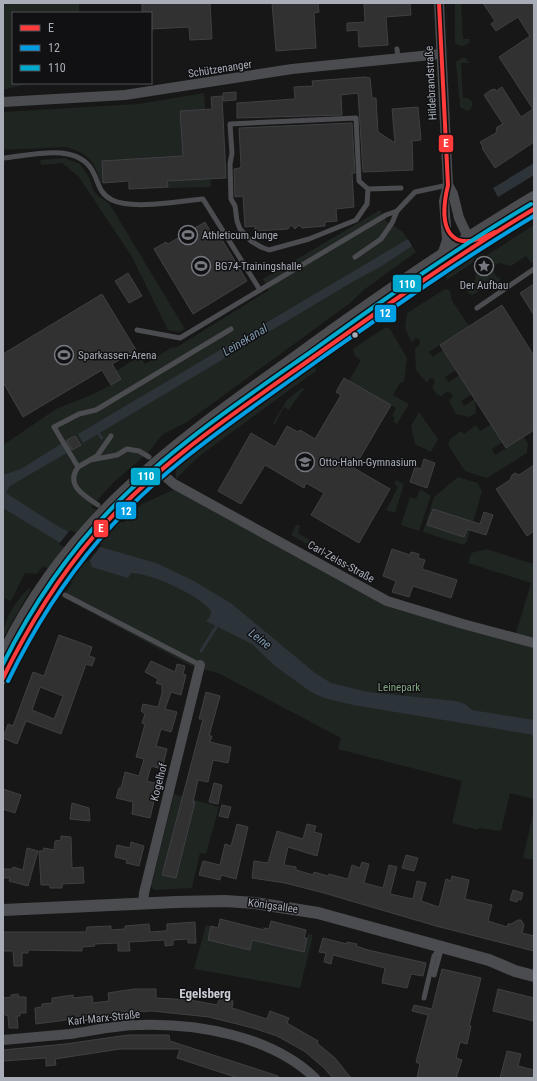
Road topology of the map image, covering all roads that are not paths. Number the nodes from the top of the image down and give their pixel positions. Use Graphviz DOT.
graph roads {
  1 [pos="439,3"];
  2 [pos="441,54"];
  3 [pos="3,102"];
  4 [pos="3,158"];
  5 [pos="448,185"];
  6 [pos="400,188"];
  7 [pos="368,189"];
  8 [pos="534,197"];
  9 [pos="534,209"];
  10 [pos="397,212"];
  11 [pos="446,228"];
  12 [pos="465,241"];
  13 [pos="481,241"];
  14 [pos="442,255"];
  15 [pos="459,256"];
  16 [pos="355,257"];
  17 [pos="534,269"];
  18 [pos="260,290"];
  19 [pos="477,308"];
  20 [pos="231,329"];
  21 [pos="137,330"];
  22 [pos="111,436"];
  23 [pos="90,460"];
  24 [pos="153,465"];
  25 [pos="78,467"];
  26 [pos="105,510"];
  27 [pos="52,582"];
  28 [pos="65,595"];
  29 [pos="534,643"];
  30 [pos="3,655"];
  31 [pos="200,666"];
  32 [pos="3,678"];
  33 [pos="143,904"];
  34 [pos="3,910"];
  35 [pos="441,947"];
  36 [pos="434,975"];
  37 [pos="534,976"];
  38 [pos="424,998"];
  39 [pos="3,1040"];
  40 [pos="315,1078"];
  1 -- 2 [label="street, Hildebrandstraße"];
  2 -- 3 [label="street, Schützenanger"];
  2 -- 5 [label="street, Hildebrandstraße"];
  4 -- 18 [label="lane"];
  5 -- 10 [label="lane"];
  5 -- 11 [label="street, Hildebrandstraße"];
  5 -- 12 [label="street, Hildebrandstraße"];
  6 -- 7 [label="lane"];
  7 -- 7 [label="lane"];
  8 -- 12 [label="street"];
  9 -- 13 [label="street"];
  10 -- 16 [label="lane"];
  10 -- 18 [label="lane"];
  11 -- 12 [label="street"];
  11 -- 14 [label="street, Hildebrandstraße"];
  12 -- 13 [label="street"];
  12 -- 14 [label="street"];
  12 -- 15 [label="street"];
  13 -- 15 [label="street"];
  14 -- 24 [label="street"];
  15 -- 24 [label="street"];
  17 -- 19 [label="lane"];
  18 -- 21 [label="lane"];
  20 -- 25 [label="lane"];
  22 -- 23 [label="lane"];
  23 -- 24 [label="lane"];
  23 -- 25 [label="lane"];
  24 -- 26 [label="street"];
  24 -- 29 [label="street, Carl-Zeiss-Straße"];
  25 -- 26 [label="lane"];
  26 -- 27 [label="street"];
  27 -- 30 [label="street"];
  27 -- 32 [label="street"];
  28 -- 31 [label="lane"];
  31 -- 33 [label="street, Kogelhof"];
  33 -- 34 [label="street, Königsallee"];
  33 -- 35 [label="street, Königsallee"];
  35 -- 36 [label="lane"];
  35 -- 37 [label="street, Königsallee"];
  35 -- 38 [label="lane"];
  39 -- 40 [label="street, Karl-Marx-Straße"];
}
